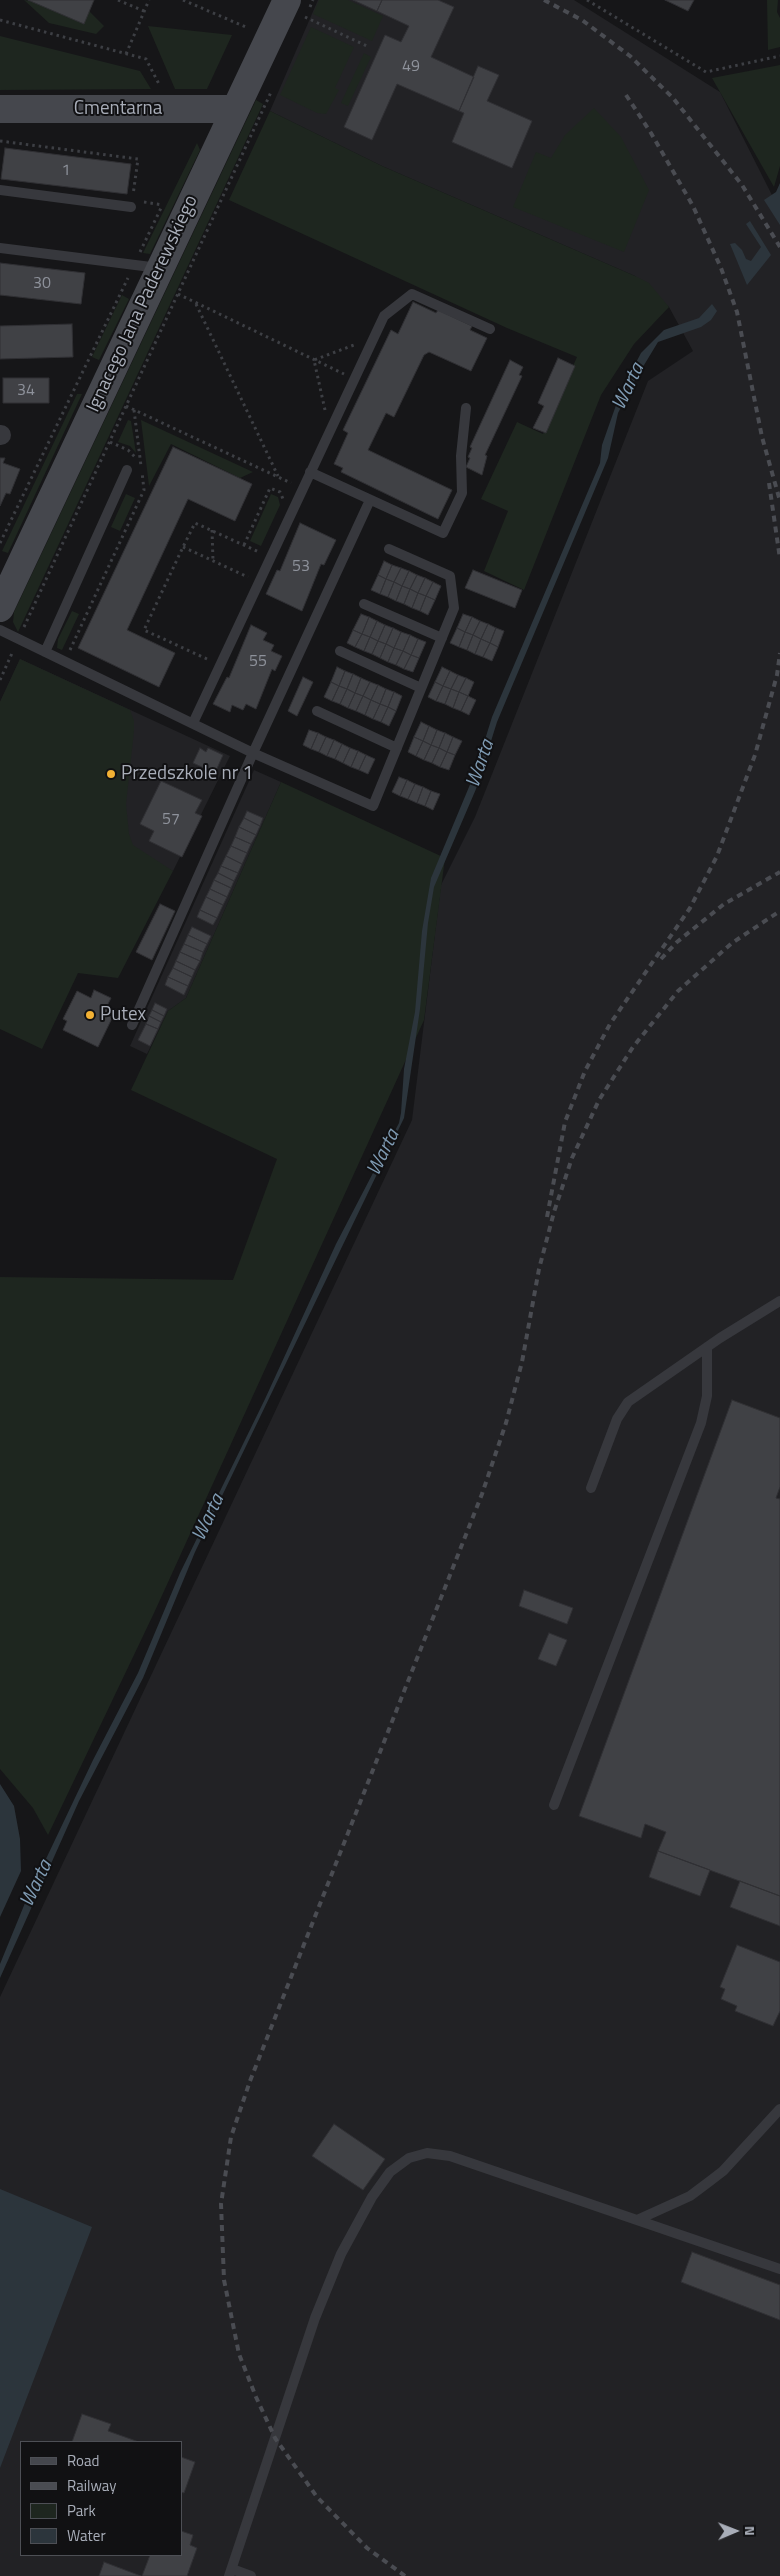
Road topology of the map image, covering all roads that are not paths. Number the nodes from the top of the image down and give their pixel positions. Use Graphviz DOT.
graph roads {
  1 [pos="296,9"];
  2 [pos="0,109"];
  3 [pos="236,109"];
  4 [pos="0,190"];
  5 [pos="131,204"];
  6 [pos="0,248"];
  7 [pos="147,266"];
  8 [pos="490,330"];
  9 [pos="466,408"];
  10 [pos="127,470"];
  11 [pos="310,472"];
  12 [pos="370,500"];
  13 [pos="390,549"];
  14 [pos="364,604"];
  15 [pos="0,608"];
  16 [pos="0,630"];
  17 [pos="442,638"];
  18 [pos="340,651"];
  19 [pos="45,652"];
  20 [pos="421,688"];
  21 [pos="317,710"];
  22 [pos="193,723"];
  23 [pos="397,748"];
  24 [pos="253,753"];
  25 [pos="132,1025"];
  26 [pos="780,1301"];
  27 [pos="707,1347"];
  28 [pos="591,1488"];
  29 [pos="554,1805"];
  30 [pos="780,2109"];
  31 [pos="636,2220"];
  32 [pos="780,2269"];
  33 [pos="230,2573"];
  34 [pos="251,2576"];
  1 -- 3 [label="main road, Ignacego Jana Paderewskiego"];
  2 -- 3 [label="main road, Cmentarna"];
  3 -- 7 [label="main road, Ignacego Jana Paderewskiego"];
  4 -- 5 [label="lane"];
  6 -- 7 [label="lane"];
  7 -- 15 [label="main road, Ignacego Jana Paderewskiego"];
  8 -- 11 [label="lane"];
  9 -- 12 [label="lane"];
  10 -- 19 [label="lane"];
  11 -- 12 [label="lane"];
  11 -- 22 [label="lane"];
  12 -- 24 [label="lane"];
  13 -- 17 [label="lane"];
  14 -- 17 [label="lane"];
  16 -- 19 [label="lane"];
  17 -- 20 [label="lane"];
  18 -- 20 [label="lane"];
  19 -- 22 [label="lane"];
  20 -- 23 [label="lane"];
  21 -- 23 [label="lane"];
  22 -- 24 [label="lane"];
  23 -- 24 [label="lane"];
  24 -- 25 [label="lane"];
  26 -- 27 [label="lane"];
  27 -- 28 [label="lane"];
  27 -- 29 [label="lane"];
  30 -- 31 [label="lane"];
  31 -- 32 [label="lane"];
  31 -- 33 [label="lane"];
  33 -- 34 [label="lane"];
}
